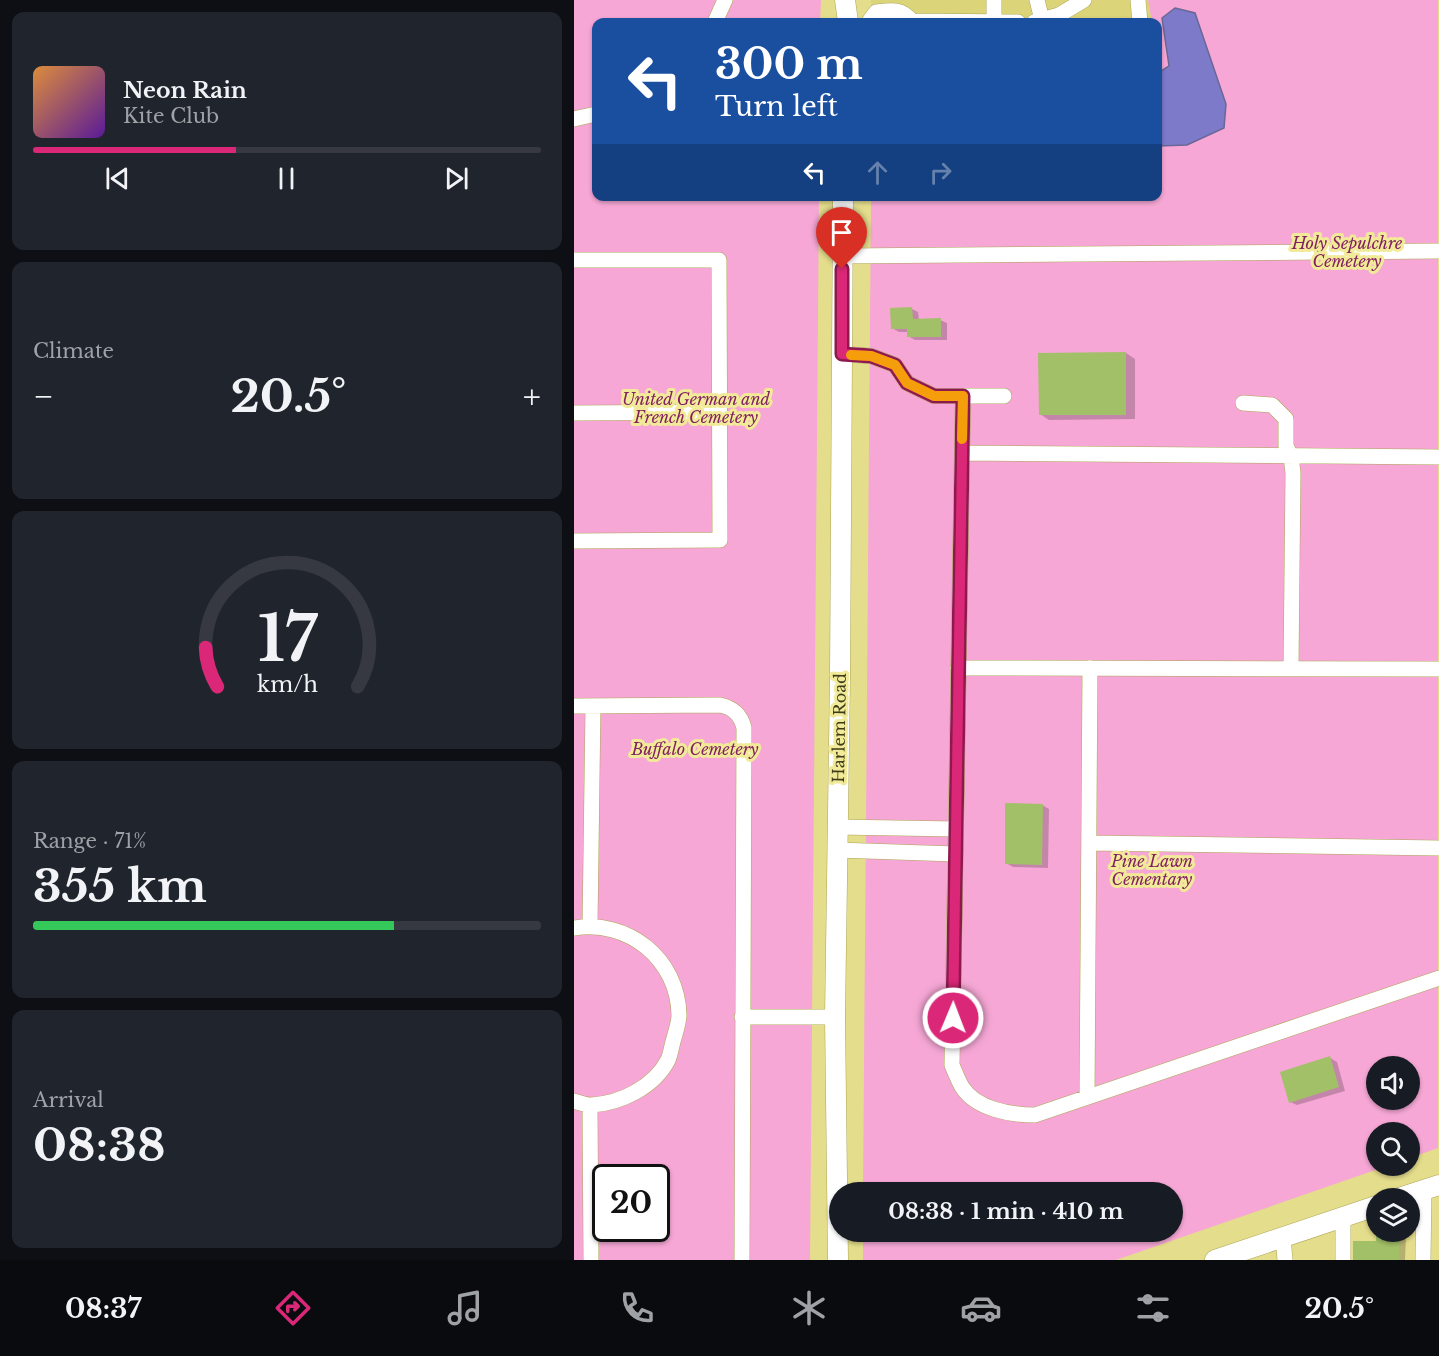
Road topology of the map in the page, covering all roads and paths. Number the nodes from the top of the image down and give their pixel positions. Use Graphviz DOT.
graph roads {
  1 [pos="725,0"];
  2 [pos="846,0"];
  3 [pos="994,0"];
  4 [pos="1037,0"];
  5 [pos="1084,0"];
  6 [pos="1138,0"];
  7 [pos="717,18"];
  8 [pos="848,18"];
  9 [pos="872,18"];
  10 [pos="909,18"];
  11 [pos="994,18"];
  12 [pos="1038,18"];
  13 [pos="1048,18"];
  14 [pos="1140,18"];
  15 [pos="592,115"];
  16 [pos="574,119"];
  17 [pos="842,201"];
  18 [pos="1438,251"];
  19 [pos="843,256"];
  20 [pos="574,260"];
  21 [pos="842,354"];
  22 [pos="963,396"];
  23 [pos="1004,396"];
  24 [pos="1243,403"];
  25 [pos="720,412"];
  26 [pos="574,413"];
  27 [pos="962,453"];
  28 [pos="1291,456"];
  29 [pos="1438,457"];
  30 [pos="574,541"];
  31 [pos="958,668"];
  32 [pos="1090,668"];
  33 [pos="1291,669"];
  34 [pos="1438,669"];
  35 [pos="574,706"];
  36 [pos="593,706"];
  37 [pos="837,827"];
  38 [pos="956,829"];
  39 [pos="1089,843"];
  40 [pos="1438,848"];
  41 [pos="837,850"];
  42 [pos="955,854"];
  43 [pos="590,926"];
  44 [pos="574,928"];
  45 [pos="1438,978"];
  46 [pos="742,1017"];
  47 [pos="835,1017"];
  48 [pos="1087,1097"];
  49 [pos="574,1101"];
  50 [pos="590,1105"];
  51 [pos="1431,1187"];
  52 [pos="1366,1209"];
  53 [pos="1343,1217"];
  54 [pos="1283,1237"];
  55 [pos="591,1260"];
  56 [pos="742,1260"];
  57 [pos="838,1260"];
  58 [pos="1215,1260"];
  59 [pos="1285,1260"];
  60 [pos="1343,1260"];
  61 [pos="1423,1260"];
  1 -- 7 [label="street"];
  2 -- 8 [label="main road"];
  3 -- 11 [label="street"];
  4 -- 12 [label="street"];
  5 -- 13 [label="street"];
  6 -- 14 [label="street"];
  9 -- 10 [label="street"];
  15 -- 16 [label="street"];
  17 -- 19 [label="main road, Harlem Road"];
  18 -- 19 [label="street"];
  19 -- 21 [label="main road, Harlem Road"];
  20 -- 25 [label="street"];
  21 -- 22 [label="street"];
  21 -- 37 [label="main road, Harlem Road"];
  22 -- 23 [label="street"];
  22 -- 27 [label="street"];
  24 -- 28 [label="street"];
  25 -- 26 [label="street"];
  25 -- 30 [label="street"];
  27 -- 28 [label="street"];
  27 -- 31 [label="street"];
  28 -- 29 [label="street"];
  28 -- 33 [label="street"];
  31 -- 32 [label="street"];
  31 -- 38 [label="street"];
  32 -- 33 [label="street"];
  32 -- 39 [label="street"];
  33 -- 34 [label="street"];
  35 -- 36 [label="street"];
  36 -- 43 [label="street"];
  36 -- 46 [label="street"];
  37 -- 38 [label="street"];
  37 -- 41 [label="main road, Harlem Road"];
  38 -- 42 [label="street"];
  39 -- 40 [label="street"];
  39 -- 48 [label="street"];
  41 -- 42 [label="street"];
  41 -- 47 [label="main road, Harlem Road"];
  42 -- 48 [label="street"];
  43 -- 44 [label="street"];
  43 -- 50 [label="street"];
  45 -- 48 [label="street"];
  46 -- 47 [label="street"];
  46 -- 56 [label="street"];
  47 -- 57 [label="main road, Harlem Road"];
  49 -- 50 [label="street"];
  50 -- 55 [label="street"];
  51 -- 61 [label="street"];
  52 -- 53 [label="main road"];
  53 -- 54 [label="main road"];
  53 -- 60 [label="street"];
  54 -- 58 [label="main road"];
  54 -- 59 [label="street"];
}
